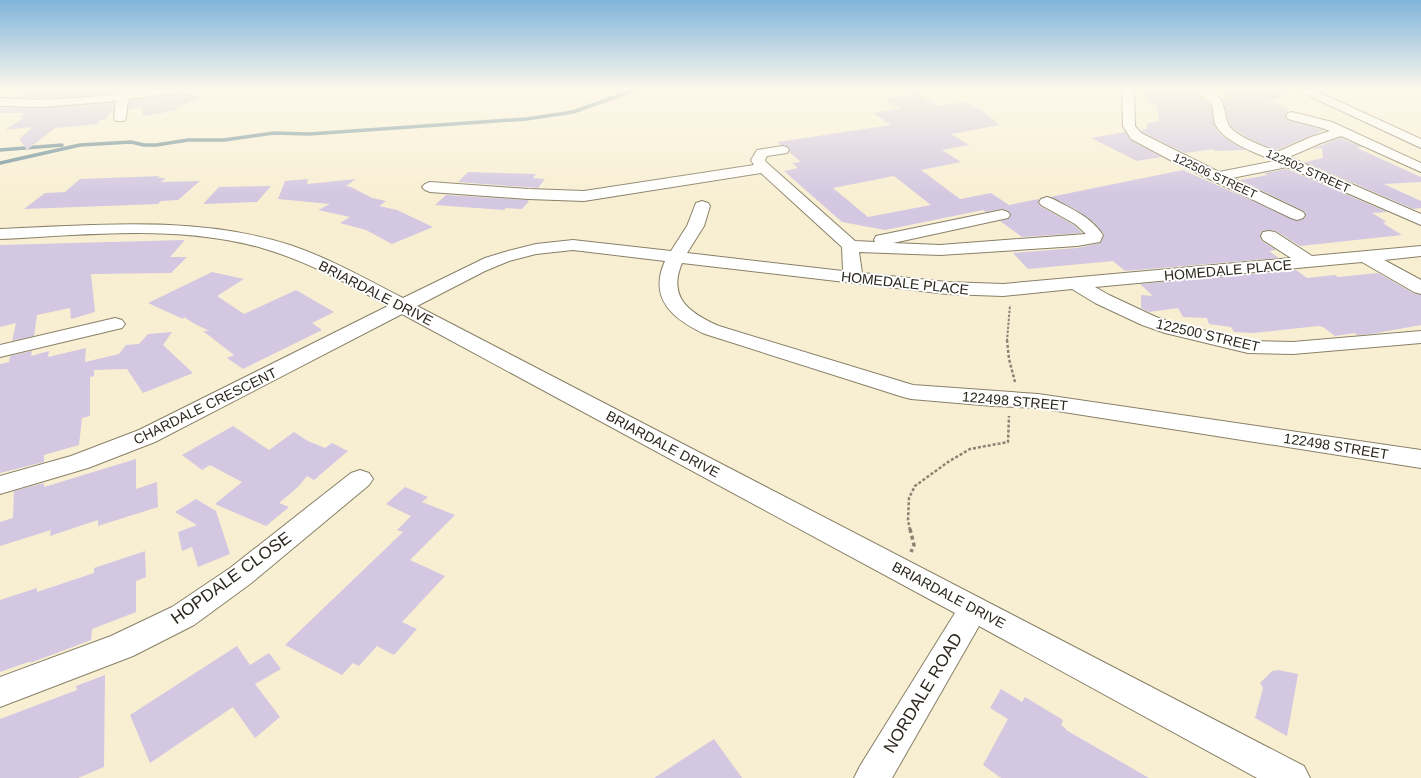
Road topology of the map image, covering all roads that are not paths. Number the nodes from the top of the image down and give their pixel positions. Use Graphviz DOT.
graph roads {
  1 [pos="1129,125"];
  2 [pos="1223,125"];
  3 [pos="1326,125"];
  4 [pos="1381,125"];
  5 [pos="1395,125"];
  6 [pos="1407,125"];
  7 [pos="1342,132"];
  8 [pos="1421,132"];
  9 [pos="1421,137"];
  10 [pos="1421,144"];
  11 [pos="782,150"];
  12 [pos="1283,160"];
  13 [pos="763,168"];
  14 [pos="1421,168"];
  15 [pos="1217,176"];
  16 [pos="430,187"];
  17 [pos="1047,202"];
  18 [pos="702,206"];
  19 [pos="1002,215"];
  20 [pos="1297,215"];
  21 [pos="1421,220"];
  22 [pos="0,234"];
  23 [pos="1270,236"];
  24 [pos="850,246"];
  25 [pos="1421,251"];
  26 [pos="677,257"];
  27 [pos="1366,257"];
  28 [pos="1309,262"];
  29 [pos="853,278"];
  30 [pos="1077,284"];
  31 [pos="1421,288"];
  32 [pos="402,305"];
  33 [pos="115,324"];
  34 [pos="1421,337"];
  35 [pos="0,351"];
  36 [pos="1421,459"];
  37 [pos="360,479"];
  38 [pos="0,485"];
  39 [pos="974,608"];
  40 [pos="0,692"];
  41 [pos="872,778"];
  42 [pos="1292,778"];
  1 -- 15 [label="street, 122506 STREET"];
  2 -- 12 [label="street, 122502 STREET"];
  3 -- 7 [label="street"];
  4 -- 10 [label="street"];
  5 -- 9 [label="street"];
  6 -- 8 [label="street"];
  7 -- 12 [label="street"];
  7 -- 14 [label="street"];
  11 -- 13 [label="street"];
  12 -- 15 [label="street"];
  12 -- 21 [label="street, 122502 STREET"];
  13 -- 16 [label="street"];
  13 -- 24 [label="street"];
  15 -- 20 [label="street, 122506 STREET"];
  17 -- 24 [label="street"];
  18 -- 26 [label="street, 122498 STREET"];
  19 -- 24 [label="street"];
  22 -- 32 [label="street, BRIARDALE DRIVE"];
  23 -- 28 [label="street"];
  24 -- 29 [label="street"];
  25 -- 27 [label="street, HOMEDALE PLACE"];
  26 -- 29 [label="street, HOMEDALE PLACE"];
  26 -- 32 [label="street, HOMEDALE PLACE"];
  26 -- 36 [label="street, 122498 STREET"];
  27 -- 28 [label="street, HOMEDALE PLACE"];
  27 -- 31 [label="street"];
  28 -- 30 [label="street, HOMEDALE PLACE"];
  29 -- 30 [label="street, HOMEDALE PLACE"];
  30 -- 34 [label="street, 122500 STREET"];
  32 -- 38 [label="street, CHARDALE CRESCENT"];
  32 -- 39 [label="street, BRIARDALE DRIVE"];
  33 -- 35 [label="street"];
  37 -- 40 [label="street, HOPDALE CLOSE"];
  39 -- 41 [label="street, NORDALE ROAD"];
  39 -- 42 [label="street, BRIARDALE DRIVE"];
}
